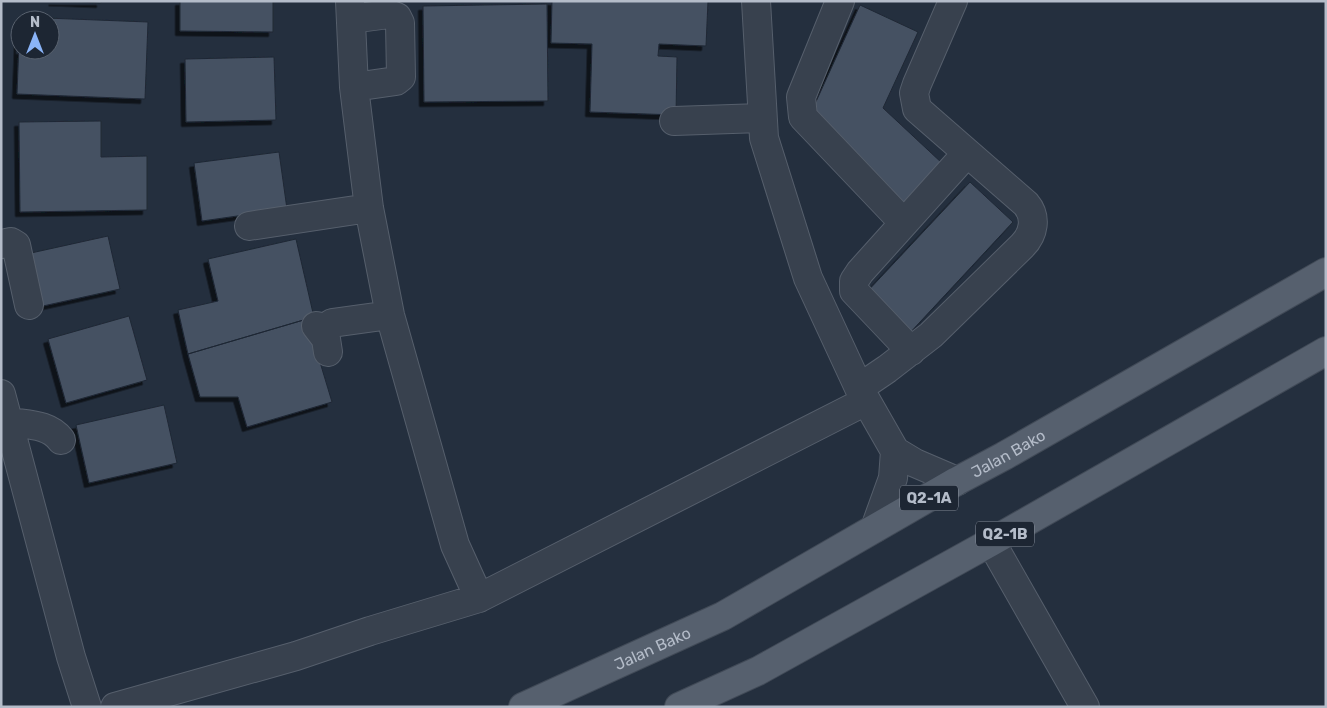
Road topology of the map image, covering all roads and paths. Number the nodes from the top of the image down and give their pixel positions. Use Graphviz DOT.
graph roads {
  1 [pos="756,1"];
  2 [pos="840,1"];
  3 [pos="953,1"];
  4 [pos="350,10"];
  5 [pos="354,87"];
  6 [pos="761,118"];
  7 [pos="674,121"];
  8 [pos="967,153"];
  9 [pos="369,208"];
  10 [pos="904,223"];
  11 [pos="249,226"];
  12 [pos="1,244"];
  13 [pos="1326,272"];
  14 [pos="29,304"];
  15 [pos="390,315"];
  16 [pos="911,351"];
  17 [pos="1326,351"];
  18 [pos="328,352"];
  19 [pos="1,394"];
  20 [pos="863,394"];
  21 [pos="10,422"];
  22 [pos="61,440"];
  23 [pos="896,451"];
  24 [pos="957,481"];
  25 [pos="875,528"];
  26 [pos="991,542"];
  27 [pos="479,598"];
  28 [pos="87,707"];
  29 [pos="115,707"];
  30 [pos="523,707"];
  31 [pos="679,707"];
  32 [pos="1085,707"];
  1 -- 6 [label="street"];
  2 -- 10 [label="street"];
  3 -- 8 [label="street"];
  4 -- 5 [label="street"];
  4 -- 5 [label="street"];
  5 -- 9 [label="street"];
  6 -- 7 [label="street"];
  6 -- 20 [label="street"];
  8 -- 10 [label="street"];
  8 -- 16 [label="street"];
  9 -- 11 [label="street"];
  9 -- 15 [label="street"];
  10 -- 16 [label="street"];
  12 -- 14 [label="street"];
  13 -- 24 [label="main road, Jalan Bako / Q2-1A"];
  15 -- 18 [label="street"];
  15 -- 27 [label="street"];
  16 -- 20 [label="street"];
  17 -- 26 [label="main road, Q2-1B"];
  19 -- 21 [label="street"];
  20 -- 23 [label="street"];
  20 -- 27 [label="street"];
  21 -- 22 [label="street"];
  21 -- 28 [label="street"];
  23 -- 24 [label="street"];
  23 -- 25 [label="street"];
  24 -- 25 [label="main road, Jalan Bako / Q2-1A"];
  25 -- 30 [label="main road, Jalan Bako / Q2-1A"];
  26 -- 31 [label="main road, Q2-1B"];
  26 -- 32 [label="street"];
  27 -- 29 [label="street"];
}
